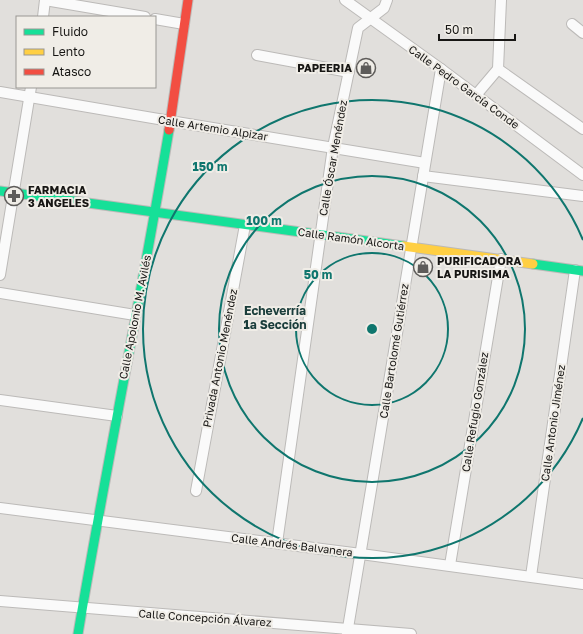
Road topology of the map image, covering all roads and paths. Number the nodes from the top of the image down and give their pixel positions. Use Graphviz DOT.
graph roads {
  1 [pos="45,0"];
  2 [pos="188,0"];
  3 [pos="345,0"];
  4 [pos="388,0"];
  5 [pos="501,0"];
  6 [pos="43,16"];
  7 [pos="139,16"];
  8 [pos="370,18"];
  9 [pos="156,19"];
  10 [pos="184,24"];
  11 [pos="572,24"];
  12 [pos="583,33"];
  13 [pos="257,55"];
  14 [pos="441,69"];
  15 [pos="498,69"];
  16 [pos="349,72"];
  17 [pos="31,88"];
  18 [pos="0,92"];
  19 [pos="476,95"];
  20 [pos="30,98"];
  21 [pos="170,122"];
  22 [pos="583,129"];
  23 [pos="333,147"];
  24 [pos="425,163"];
  25 [pos="583,175"];
  26 [pos="423,176"];
  27 [pos="0,191"];
  28 [pos="14,192"];
  29 [pos="583,196"];
  30 [pos="155,212"];
  31 [pos="245,225"];
  32 [pos="320,235"];
  33 [pos="411,247"];
  34 [pos="501,259"];
  35 [pos="579,270"];
  36 [pos="0,275"];
  37 [pos="0,293"];
  38 [pos="135,315"];
  39 [pos="0,400"];
  40 [pos="117,416"];
  41 [pos="196,491"];
  42 [pos="0,508"];
  43 [pos="97,520"];
  44 [pos="277,543"];
  45 [pos="361,554"];
  46 [pos="450,565"];
  47 [pos="531,576"];
  48 [pos="583,584"];
  49 [pos="0,601"];
  50 [pos="82,608"];
  51 [pos="348,631"];
  52 [pos="78,634"];
  53 [pos="411,634"];
  1 -- 6 [label="street"];
  1 -- 7 [label="street"];
  2 -- 10 [label="street, Calle Apolonio M. Avilés"];
  3 -- 8 [label="street, Calle Pedro García Conde"];
  4 -- 8 [label="street, Calle Óscar Menéndez"];
  5 -- 15 [label="street"];
  8 -- 14 [label="street, Calle Pedro García Conde"];
  8 -- 16 [label="street, Calle Óscar Menéndez"];
  9 -- 10 [label="street"];
  10 -- 21 [label="street, Calle Apolonio M. Avilés"];
  11 -- 12 [label="street"];
  13 -- 16 [label="street"];
  14 -- 19 [label="street, Calle Pedro García Conde"];
  14 -- 24 [label="street, Calle Bartolomé Gutiérrez"];
  15 -- 19 [label="street"];
  15 -- 22 [label="street"];
  16 -- 23 [label="street, Calle Óscar Menéndez"];
  17 -- 20 [label="street"];
  18 -- 20 [label="street, Calle Artemio Alpizar"];
  19 -- 25 [label="street, Calle Pedro García Conde"];
  20 -- 21 [label="street, Calle Artemio Alpizar"];
  20 -- 28 [label="street"];
  21 -- 23 [label="street, Calle Artemio Alpizar"];
  21 -- 30 [label="street, Calle Apolonio M. Avilés"];
  23 -- 24 [label="street, Calle Artemio Alpizar"];
  23 -- 32 [label="street, Calle Óscar Menéndez"];
  24 -- 26 [label="street, Calle Bartolomé Gutiérrez"];
  26 -- 29 [label="street"];
  26 -- 33 [label="street, Calle Bartolomé Gutiérrez"];
  27 -- 28 [label="street, Calle Ramón Alcorta"];
  28 -- 30 [label="street, Calle Ramón Alcorta"];
  28 -- 36 [label="street"];
  30 -- 31 [label="street, Calle Ramón Alcorta"];
  30 -- 38 [label="street, Calle Apolonio M. Avilés"];
  31 -- 32 [label="street, Calle Ramón Alcorta"];
  31 -- 41 [label="street, Privada Antonio Menéndez"];
  32 -- 33 [label="street, Calle Ramón Alcorta"];
  32 -- 44 [label="street, Calle Óscar Menéndez"];
  33 -- 34 [label="street, Calle Ramón Alcorta"];
  33 -- 45 [label="street, Calle Bartolomé Gutiérrez"];
  34 -- 35 [label="street, Calle Ramón Alcorta"];
  34 -- 46 [label="street, Calle Refugio González"];
  35 -- 47 [label="street, Calle Antonio Jiménez"];
  37 -- 38 [label="street"];
  38 -- 40 [label="street, Calle Apolonio M. Avilés"];
  39 -- 40 [label="street"];
  40 -- 43 [label="street, Calle Apolonio M. Avilés"];
  42 -- 43 [label="street, Calle Andrés Balvanera"];
  43 -- 44 [label="street, Calle Andrés Balvanera"];
  43 -- 50 [label="street, Calle Apolonio M. Avilés"];
  44 -- 45 [label="street, Calle Andrés Balvanera"];
  45 -- 46 [label="street, Calle Andrés Balvanera"];
  45 -- 51 [label="street, Calle Bartolomé Gutiérrez"];
  46 -- 47 [label="street, Calle Andrés Balvanera"];
  47 -- 48 [label="street, Calle Andrés Balvanera"];
  49 -- 50 [label="street, Calle Concepción Álvarez"];
  50 -- 51 [label="street, Calle Concepción Álvarez"];
  50 -- 52 [label="street, Calle Apolonio M. Avilés"];
  51 -- 53 [label="street, Calle Concepción Álvarez"];
}
